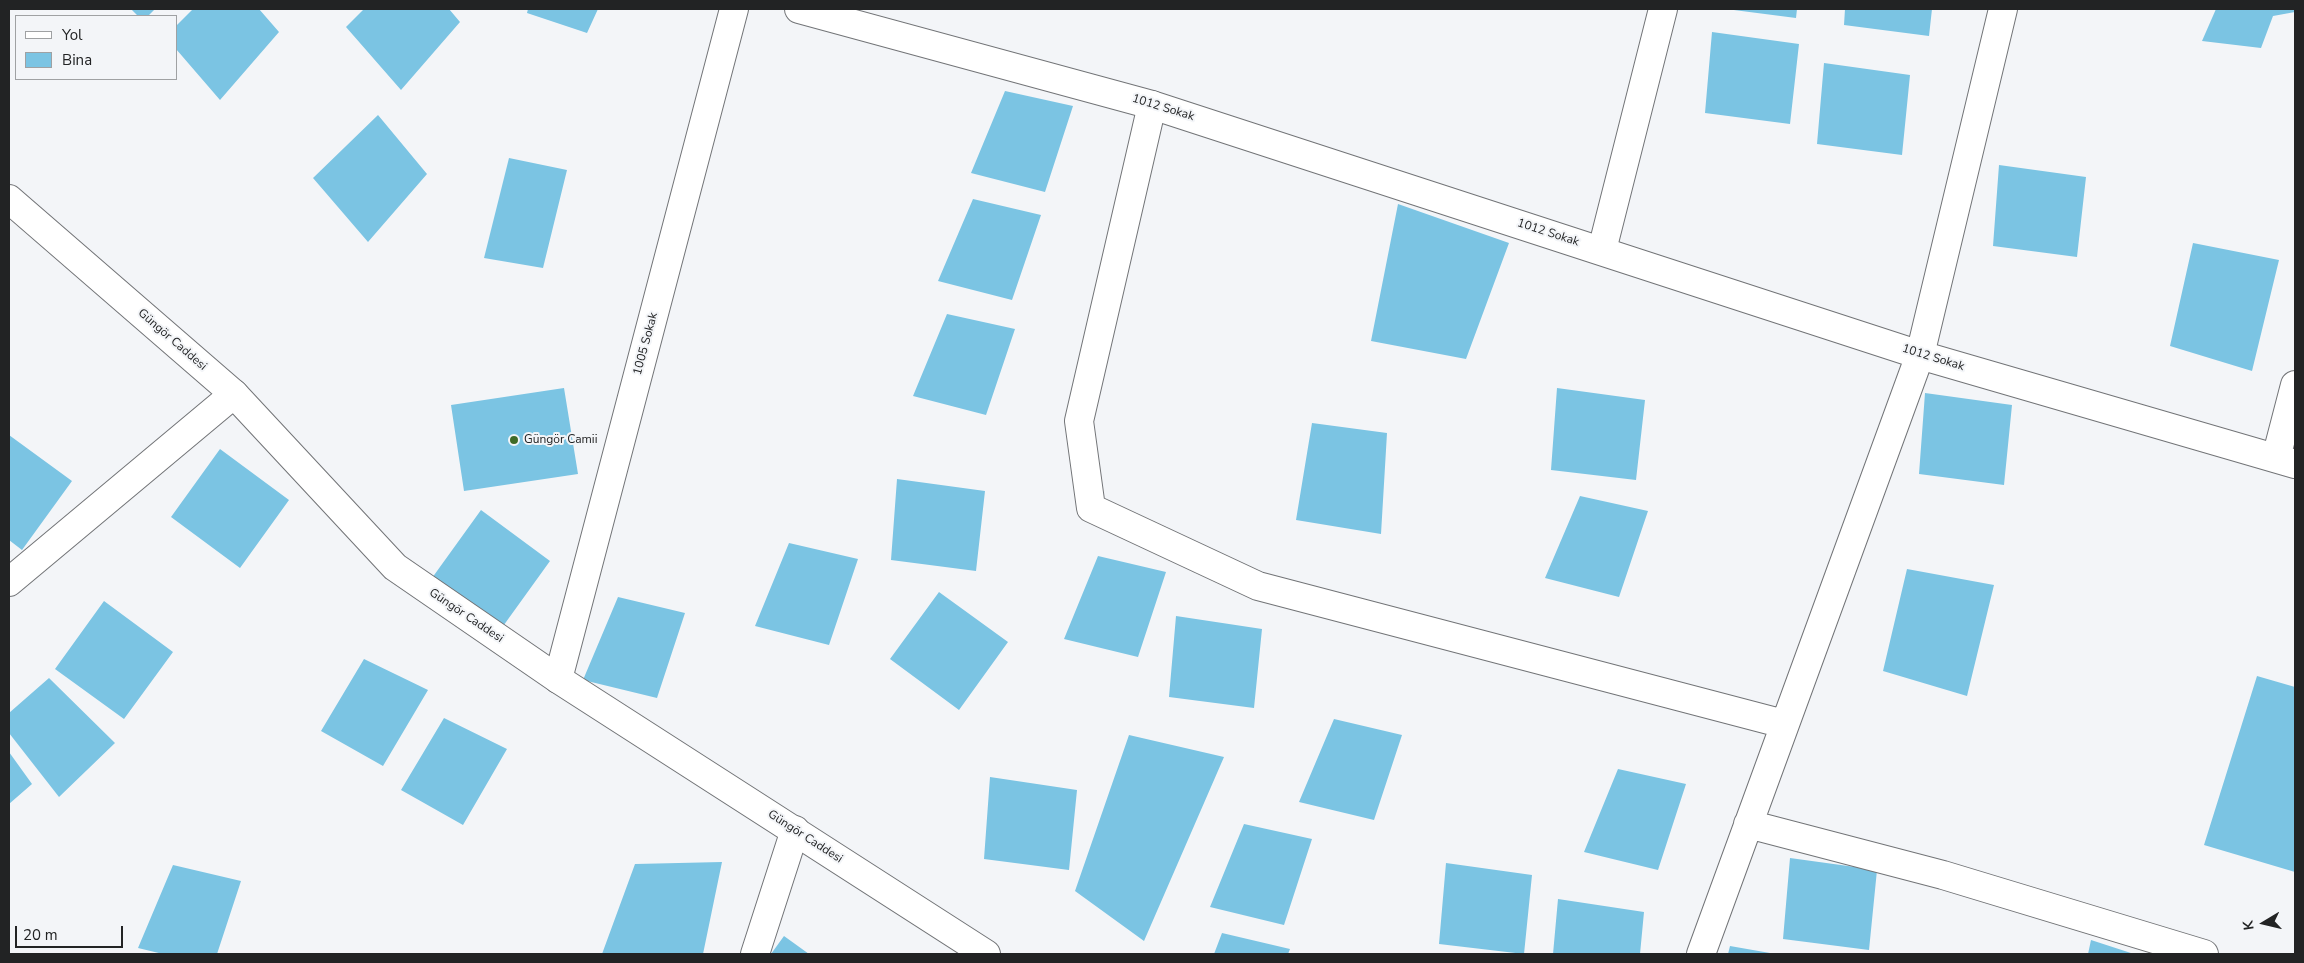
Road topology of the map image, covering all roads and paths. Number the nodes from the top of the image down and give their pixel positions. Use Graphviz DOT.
graph roads {
  1 [pos="734,9"];
  2 [pos="799,9"];
  3 [pos="1663,9"];
  4 [pos="2003,9"];
  5 [pos="1152,104"];
  6 [pos="9,199"];
  7 [pos="1602,250"];
  8 [pos="1920,355"];
  9 [pos="2295,385"];
  10 [pos="234,394"];
  11 [pos="2286,461"];
  12 [pos="9,582"];
  13 [pos="558,678"];
  14 [pos="1784,724"];
  15 [pos="1748,824"];
  16 [pos="795,830"];
  17 [pos="754,954"];
  18 [pos="986,954"];
  19 [pos="1701,954"];
  20 [pos="2204,954"];
  1 -- 13 [label="street, 1005 Sokak"];
  2 -- 5 [label="street, 1012 Sokak"];
  3 -- 7 [label="street"];
  4 -- 8 [label="street"];
  5 -- 7 [label="street, 1012 Sokak"];
  5 -- 14 [label="street"];
  6 -- 10 [label="street, Güngör Caddesi"];
  7 -- 8 [label="street, 1012 Sokak"];
  8 -- 11 [label="street, 1012 Sokak"];
  8 -- 14 [label="street"];
  9 -- 11 [label="street"];
  10 -- 12 [label="street"];
  10 -- 13 [label="street, Güngör Caddesi"];
  13 -- 16 [label="street, Güngör Caddesi"];
  14 -- 15 [label="street"];
  15 -- 19 [label="street"];
  15 -- 20 [label="street"];
  16 -- 17 [label="street"];
  16 -- 18 [label="street, Güngör Caddesi"];
}
